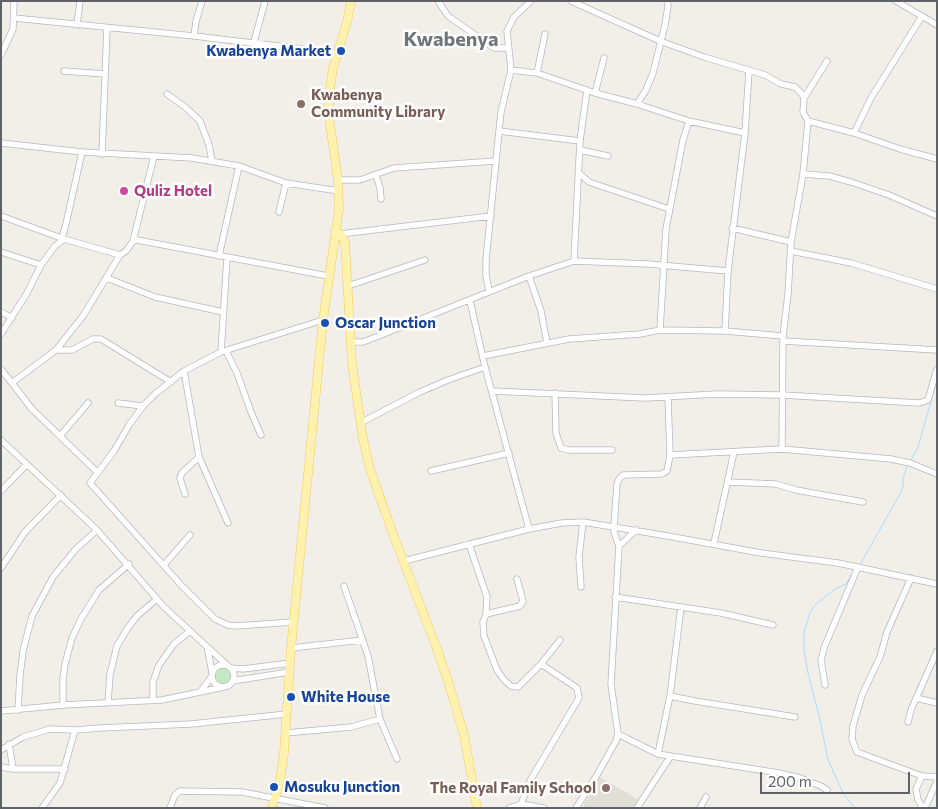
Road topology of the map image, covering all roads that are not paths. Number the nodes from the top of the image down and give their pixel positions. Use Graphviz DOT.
graph roads {
  1 [pos="14,1"];
  2 [pos="80,1"];
  3 [pos="202,1"];
  4 [pos="265,1"];
  5 [pos="351,1"];
  6 [pos="438,1"];
  7 [pos="531,1"];
  8 [pos="571,1"];
  9 [pos="667,1"];
  10 [pos="896,1"];
  11 [pos="922,16"];
  12 [pos="14,18"];
  13 [pos="937,25"];
  14 [pos="77,26"];
  15 [pos="107,28"];
  16 [pos="545,34"];
  17 [pos="194,36"];
  18 [pos="660,41"];
  19 [pos="254,42"];
  20 [pos="508,48"];
  21 [pos="337,53"];
  22 [pos="1,55"];
  23 [pos="604,58"];
  24 [pos="827,61"];
  25 [pos="512,70"];
  26 [pos="64,71"];
  27 [pos="749,71"];
  28 [pos="537,73"];
  29 [pos="105,74"];
  30 [pos="587,90"];
  31 [pos="595,93"];
  32 [pos="168,94"];
  33 [pos="804,98"];
  34 [pos="637,104"];
  35 [pos="689,121"];
  36 [pos="808,121"];
  37 [pos="499,131"];
  38 [pos="745,133"];
  39 [pos="854,133"];
  40 [pos="580,141"];
  41 [pos="1,143"];
  42 [pos="580,150"];
  43 [pos="82,152"];
  44 [pos="102,154"];
  45 [pos="154,156"];
  46 [pos="608,156"];
  47 [pos="937,159"];
  48 [pos="212,161"];
  49 [pos="496,161"];
  50 [pos="239,166"];
  51 [pos="579,173"];
  52 [pos="376,174"];
  53 [pos="803,174"];
  54 [pos="338,180"];
  55 [pos="589,182"];
  56 [pos="286,183"];
  57 [pos="578,188"];
  58 [pos="339,191"];
  59 [pos="380,199"];
  60 [pos="669,209"];
  61 [pos="280,212"];
  62 [pos="1,216"];
  63 [pos="491,216"];
  64 [pos="937,216"];
  65 [pos="732,228"];
  66 [pos="338,232"];
  67 [pos="63,238"];
  68 [pos="133,241"];
  69 [pos="791,242"];
  70 [pos="791,251"];
  71 [pos="1,252"];
  72 [pos="120,255"];
  73 [pos="219,256"];
  74 [pos="227,258"];
  75 [pos="425,260"];
  76 [pos="574,261"];
  77 [pos="41,265"];
  78 [pos="663,265"];
  79 [pos="728,271"];
  80 [pos="328,276"];
  81 [pos="529,276"];
  82 [pos="107,278"];
  83 [pos="348,286"];
  84 [pos="937,289"];
  85 [pos="489,292"];
  86 [pos="470,301"];
  87 [pos="1,312"];
  88 [pos="222,312"];
  89 [pos="12,318"];
  90 [pos="322,320"];
  91 [pos="660,330"];
  92 [pos="724,331"];
  93 [pos="1,334"];
  94 [pos="783,338"];
  95 [pos="350,342"];
  96 [pos="547,342"];
  97 [pos="56,350"];
  98 [pos="937,350"];
  99 [pos="224,351"];
  100 [pos="483,356"];
  101 [pos="485,367"];
  102 [pos="1,369"];
  103 [pos="937,369"];
  104 [pos="184,371"];
  105 [pos="13,382"];
  106 [pos="170,382"];
  107 [pos="492,391"];
  108 [pos="555,393"];
  109 [pos="782,395"];
  110 [pos="668,397"];
  111 [pos="118,403"];
  112 [pos="88,404"];
  113 [pos="143,406"];
  114 [pos="360,423"];
  115 [pos="261,435"];
  116 [pos="60,436"];
  117 [pos="1,440"];
  118 [pos="782,449"];
  119 [pos="612,450"];
  120 [pos="734,452"];
  121 [pos="509,454"];
  122 [pos="670,455"];
  123 [pos="199,457"];
  124 [pos="27,464"];
  125 [pos="431,471"];
  126 [pos="98,472"];
  127 [pos="937,474"];
  128 [pos="728,482"];
  129 [pos="1,491"];
  130 [pos="185,494"];
  131 [pos="61,495"];
  132 [pos="863,502"];
  133 [pos="583,522"];
  134 [pos="228,523"];
  135 [pos="614,527"];
  136 [pos="529,529"];
  137 [pos="97,530"];
  138 [pos="636,530"];
  139 [pos="190,534"];
  140 [pos="714,543"];
  141 [pos="469,544"];
  142 [pos="619,546"];
  143 [pos="404,561"];
  144 [pos="129,564"];
  145 [pos="164,565"];
  146 [pos="858,567"];
  147 [pos="1,568"];
  148 [pos="910,578"];
  149 [pos="517,579"];
  150 [pos="937,584"];
  151 [pos="344,586"];
  152 [pos="581,587"];
  153 [pos="615,597"];
  154 [pos="157,599"];
  155 [pos="681,607"];
  156 [pos="486,614"];
  157 [pos="294,622"];
  158 [pos="773,625"];
  159 [pos="190,631"];
  160 [pos="362,640"];
  161 [pos="560,640"];
  162 [pos="207,647"];
  163 [pos="292,648"];
  164 [pos="937,651"];
  165 [pos="541,664"];
  166 [pos="276,666"];
  167 [pos="229,667"];
  168 [pos="290,668"];
  169 [pos="212,674"];
  170 [pos="277,674"];
  171 [pos="232,682"];
  172 [pos="825,684"];
  173 [pos="224,687"];
  174 [pos="201,691"];
  175 [pos="670,696"];
  176 [pos="916,698"];
  177 [pos="153,700"];
  178 [pos="108,703"];
  179 [pos="937,703"];
  180 [pos="63,705"];
  181 [pos="18,710"];
  182 [pos="1,711"];
  183 [pos="287,714"];
  184 [pos="795,717"];
  185 [pos="380,719"];
  186 [pos="908,722"];
  187 [pos="75,730"];
  188 [pos="286,733"];
  189 [pos="618,734"];
  190 [pos="9,744"];
  191 [pos="1,750"];
  192 [pos="658,754"];
  193 [pos="670,757"];
  194 [pos="397,759"];
  195 [pos="1,767"];
  196 [pos="13,769"];
  197 [pos="65,769"];
  198 [pos="922,776"];
  199 [pos="937,779"];
  200 [pos="827,790"];
  201 [pos="706,797"];
  202 [pos="276,798"];
  203 [pos="522,804"];
  204 [pos="321,807"];
  205 [pos="42,808"];
  206 [pos="170,808"];
  207 [pos="272,808"];
  208 [pos="477,808"];
  209 [pos="509,808"];
  210 [pos="544,808"];
  211 [pos="576,808"];
  212 [pos="637,808"];
  213 [pos="700,808"];
  214 [pos="924,808"];
  1 -- 12 [label="street"];
  2 -- 14 [label="street"];
  3 -- 17 [label="street"];
  4 -- 19 [label="street"];
  5 -- 21 [label="main road"];
  6 -- 20 [label="street"];
  7 -- 20 [label="street"];
  8 -- 18 [label="street"];
  9 -- 18 [label="street"];
  10 -- 11 [label="street"];
  11 -- 13 [label="street"];
  11 -- 39 [label="street"];
  12 -- 14 [label="street"];
  12 -- 22 [label="street"];
  14 -- 15 [label="street"];
  15 -- 17 [label="street"];
  15 -- 29 [label="street"];
  16 -- 28 [label="street"];
  17 -- 19 [label="street"];
  18 -- 27 [label="street"];
  18 -- 34 [label="street"];
  19 -- 21 [label="street"];
  20 -- 25 [label="street"];
  21 -- 54 [label="main road"];
  23 -- 31 [label="street"];
  24 -- 33 [label="street"];
  25 -- 28 [label="street"];
  25 -- 37 [label="street"];
  26 -- 29 [label="street"];
  27 -- 33 [label="street"];
  27 -- 38 [label="street"];
  28 -- 30 [label="street"];
  29 -- 44 [label="street"];
  30 -- 31 [label="street"];
  30 -- 40 [label="street"];
  31 -- 34 [label="street"];
  32 -- 48 [label="street"];
  33 -- 36 [label="street"];
  34 -- 35 [label="street"];
  35 -- 38 [label="street"];
  35 -- 60 [label="street"];
  36 -- 39 [label="street"];
  36 -- 53 [label="street"];
  37 -- 40 [label="street"];
  37 -- 49 [label="street"];
  38 -- 65 [label="street"];
  39 -- 47 [label="street"];
  40 -- 42 [label="street"];
  41 -- 43 [label="street"];
  42 -- 46 [label="street"];
  42 -- 51 [label="street"];
  43 -- 44 [label="street"];
  43 -- 67 [label="street"];
  44 -- 45 [label="street"];
  45 -- 48 [label="street"];
  45 -- 68 [label="street"];
  48 -- 50 [label="street"];
  49 -- 52 [label="street"];
  49 -- 63 [label="street"];
  50 -- 56 [label="street"];
  50 -- 73 [label="street"];
  51 -- 55 [label="street"];
  51 -- 57 [label="street"];
  52 -- 54 [label="street"];
  52 -- 59 [label="street"];
  53 -- 64 [label="street"];
  53 -- 69 [label="street"];
  54 -- 58 [label="main road"];
  55 -- 57 [label="street"];
  55 -- 60 [label="street"];
  56 -- 58 [label="street"];
  56 -- 61 [label="street"];
  57 -- 76 [label="street"];
  58 -- 66 [label="main road"];
  60 -- 78 [label="street"];
  62 -- 67 [label="street"];
  63 -- 66 [label="street"];
  63 -- 85 [label="street"];
  65 -- 69 [label="street"];
  65 -- 79 [label="street"];
  66 -- 80 [label="main road"];
  66 -- 83 [label="main road"];
  67 -- 72 [label="street"];
  67 -- 77 [label="street"];
  68 -- 72 [label="street"];
  68 -- 73 [label="street"];
  69 -- 70 [label="street"];
  70 -- 84 [label="street"];
  70 -- 94 [label="street"];
  71 -- 77 [label="street"];
  72 -- 82 [label="street"];
  73 -- 74 [label="street"];
  74 -- 80 [label="street"];
  74 -- 88 [label="street"];
  75 -- 83 [label="street"];
  76 -- 78 [label="street"];
  76 -- 81 [label="street"];
  77 -- 89 [label="street"];
  78 -- 79 [label="street"];
  78 -- 91 [label="street"];
  79 -- 92 [label="street"];
  80 -- 90 [label="main road"];
  81 -- 85 [label="street"];
  81 -- 96 [label="street"];
  82 -- 88 [label="street"];
  82 -- 97 [label="street"];
  83 -- 95 [label="main road"];
  85 -- 86 [label="street"];
  86 -- 95 [label="street"];
  86 -- 100 [label="street"];
  87 -- 89 [label="street"];
  88 -- 99 [label="street"];
  89 -- 93 [label="street"];
  90 -- 99 [label="street"];
  90 -- 157 [label="main road"];
  91 -- 92 [label="street"];
  91 -- 96 [label="street"];
  92 -- 94 [label="street"];
  94 -- 98 [label="street"];
  94 -- 109 [label="street"];
  95 -- 114 [label="main road"];
  96 -- 100 [label="street"];
  97 -- 105 [label="street"];
  97 -- 106 [label="street"];
  99 -- 104 [label="street"];
  99 -- 115 [label="street"];
  100 -- 101 [label="street"];
  101 -- 107 [label="street"];
  101 -- 114 [label="street"];
  102 -- 105 [label="street"];
  103 -- 109 [label="street"];
  104 -- 106 [label="street"];
  104 -- 123 [label="street"];
  105 -- 116 [label="street"];
  106 -- 113 [label="street"];
  107 -- 108 [label="street"];
  107 -- 121 [label="street"];
  108 -- 110 [label="street"];
  108 -- 119 [label="street"];
  109 -- 110 [label="street"];
  109 -- 118 [label="street"];
  110 -- 122 [label="street"];
  111 -- 113 [label="street"];
  112 -- 116 [label="street"];
  113 -- 126 [label="street"];
  114 -- 143 [label="main road"];
  116 -- 126 [label="street"];
  117 -- 124 [label="street"];
  118 -- 120 [label="street"];
  118 -- 127 [label="street"];
  120 -- 122 [label="street"];
  120 -- 128 [label="street"];
  121 -- 125 [label="street"];
  121 -- 136 [label="street"];
  122 -- 135 [label="street"];
  123 -- 130 [label="street"];
  123 -- 134 [label="street"];
  124 -- 129 [label="street"];
  124 -- 131 [label="street"];
  126 -- 145 [label="street"];
  128 -- 132 [label="street"];
  128 -- 140 [label="street"];
  131 -- 137 [label="street"];
  131 -- 147 [label="street"];
  133 -- 135 [label="street"];
  133 -- 136 [label="street"];
  133 -- 152 [label="street"];
  135 -- 138 [label="street"];
  135 -- 142 [label="street"];
  136 -- 141 [label="street"];
  137 -- 144 [label="street"];
  137 -- 181 [label="street"];
  138 -- 140 [label="street"];
  138 -- 142 [label="street"];
  139 -- 145 [label="street"];
  140 -- 146 [label="street"];
  141 -- 143 [label="street"];
  141 -- 156 [label="street"];
  142 -- 153 [label="street"];
  143 -- 208 [label="main road"];
  144 -- 154 [label="street"];
  144 -- 180 [label="street"];
  145 -- 157 [label="street"];
  146 -- 148 [label="street"];
  146 -- 172 [label="street"];
  148 -- 150 [label="street"];
  148 -- 198 [label="street"];
  149 -- 156 [label="street"];
  151 -- 160 [label="street"];
  153 -- 155 [label="street"];
  153 -- 189 [label="street"];
  154 -- 159 [label="street"];
  154 -- 178 [label="street"];
  155 -- 158 [label="street"];
  155 -- 175 [label="street"];
  156 -- 165 [label="street"];
  157 -- 163 [label="main road"];
  159 -- 162 [label="street"];
  159 -- 177 [label="street"];
  160 -- 163 [label="street"];
  160 -- 185 [label="street"];
  161 -- 165 [label="street"];
  162 -- 167 [label="street"];
  162 -- 169 [label="street"];
  163 -- 168 [label="main road"];
  164 -- 176 [label="street"];
  165 -- 203 [label="street"];
  166 -- 167 [label="street"];
  166 -- 168 [label="street"];
  166 -- 170 [label="street"];
  167 -- 169 [label="street"];
  167 -- 171 [label="street"];
  168 -- 170 [label="street"];
  168 -- 183 [label="main road"];
  169 -- 173 [label="street"];
  169 -- 174 [label="street"];
  170 -- 171 [label="street"];
  171 -- 173 [label="street"];
  173 -- 174 [label="street"];
  174 -- 177 [label="street"];
  175 -- 184 [label="street"];
  175 -- 192 [label="street"];
  176 -- 179 [label="street"];
  176 -- 186 [label="street"];
  177 -- 178 [label="street"];
  178 -- 180 [label="street"];
  180 -- 181 [label="street"];
  181 -- 182 [label="street"];
  183 -- 187 [label="street"];
  183 -- 188 [label="main road"];
  185 -- 188 [label="street"];
  185 -- 194 [label="street"];
  187 -- 190 [label="street"];
  187 -- 197 [label="street"];
  188 -- 202 [label="main road"];
  189 -- 192 [label="street"];
  189 -- 211 [label="street"];
  190 -- 191 [label="street"];
  190 -- 196 [label="street"];
  192 -- 193 [label="street"];
  193 -- 200 [label="street"];
  193 -- 212 [label="street"];
  195 -- 196 [label="street"];
  196 -- 197 [label="street"];
  197 -- 205 [label="street"];
  198 -- 199 [label="street"];
  198 -- 214 [label="street"];
  199 -- 214 [label="street"];
  201 -- 213 [label="street"];
  202 -- 204 [label="street"];
  202 -- 206 [label="street"];
  202 -- 207 [label="main road"];
  203 -- 209 [label="street"];
  203 -- 210 [label="street"];
}
